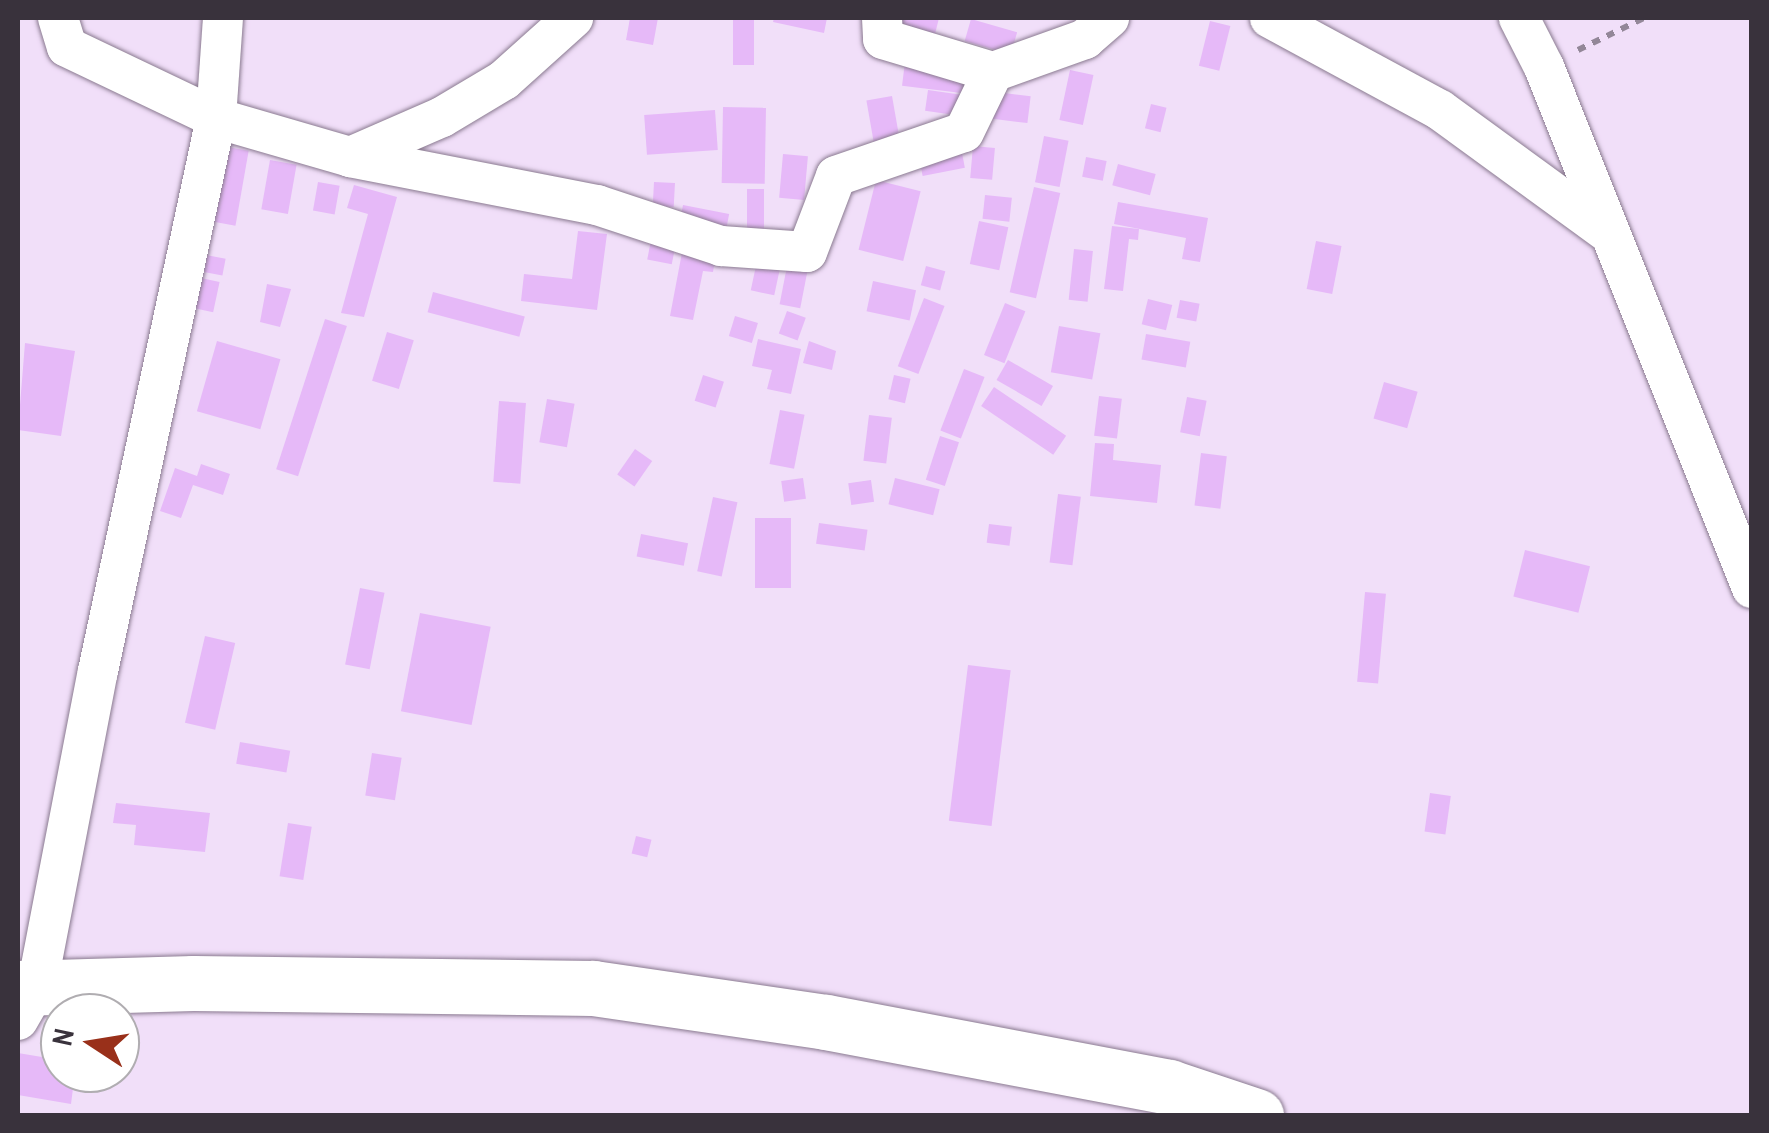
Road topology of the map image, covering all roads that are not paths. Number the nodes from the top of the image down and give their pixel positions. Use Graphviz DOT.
graph roads {
  1 [pos="58,18"];
  2 [pos="223,18"];
  3 [pos="573,18"];
  4 [pos="882,18"];
  5 [pos="1109,18"];
  6 [pos="1270,18"];
  7 [pos="1519,18"];
  8 [pos="993,72"];
  9 [pos="216,118"];
  10 [pos="350,156"];
  11 [pos="1610,234"];
  12 [pos="1752,588"];
  13 [pos="24,999"];
  14 [pos="1256,1116"];
  1 -- 9 [label="street"];
  2 -- 9 [label="street"];
  3 -- 10 [label="street"];
  4 -- 8 [label="street"];
  5 -- 8 [label="street"];
  6 -- 11 [label="street"];
  7 -- 11 [label="street"];
  8 -- 10 [label="street"];
  9 -- 10 [label="street"];
  9 -- 13 [label="street"];
  11 -- 12 [label="street"];
  13 -- 14 [label="highway"];
}
